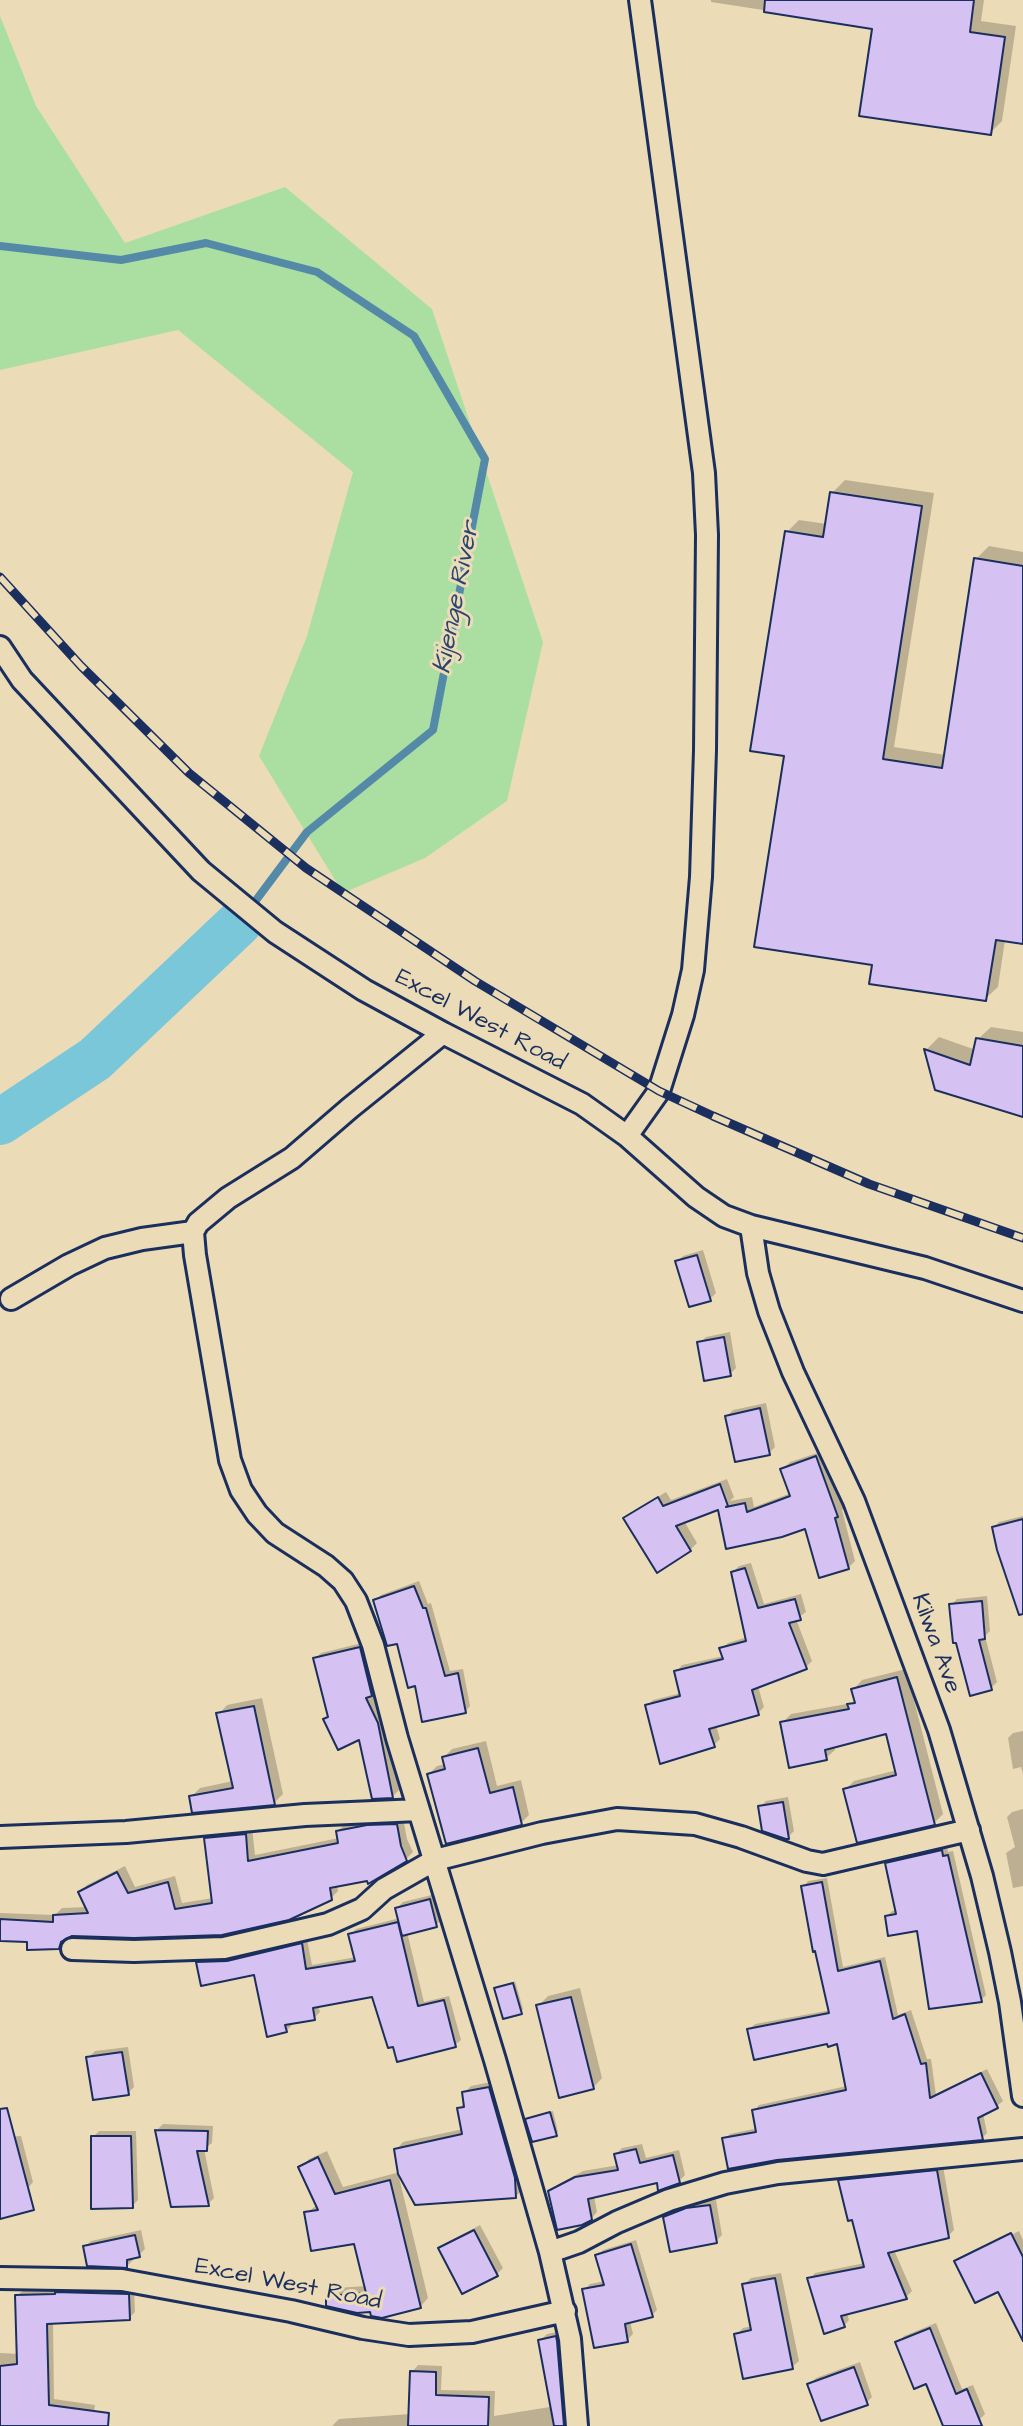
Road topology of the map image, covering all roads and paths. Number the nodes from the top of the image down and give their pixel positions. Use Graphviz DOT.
graph roads {
  1 [pos="640,0"];
  2 [pos="0,647"];
  3 [pos="443,1033"];
  4 [pos="627,1136"];
  5 [pos="751,1226"];
  6 [pos="193,1232"];
  7 [pos="11,1299"];
  8 [pos="1023,1301"];
  9 [pos="419,1810"];
  10 [pos="969,1830"];
  11 [pos="0,1837"];
  12 [pos="435,1860"];
  13 [pos="72,1949"];
  14 [pos="1016,2001"];
  15 [pos="1023,2096"];
  16 [pos="1023,2149"];
  17 [pos="550,2252"];
  18 [pos="0,2278"];
  19 [pos="565,2311"];
  20 [pos="577,2426"];
  1 -- 4 [label="street"];
  2 -- 3 [label="street, Excel West Road"];
  3 -- 4 [label="street, Excel West Road"];
  3 -- 6 [label="street"];
  4 -- 5 [label="street, Excel West Road"];
  5 -- 8 [label="street, Excel West Road"];
  5 -- 10 [label="street, Kilwa Ave"];
  6 -- 7 [label="street"];
  6 -- 9 [label="street"];
  9 -- 11 [label="street"];
  9 -- 12 [label="street"];
  10 -- 12 [label="street"];
  10 -- 14 [label="street, Kilwa Ave"];
  12 -- 13 [label="street"];
  12 -- 17 [label="street"];
  14 -- 15 [label="street, Kilwa Ave"];
  16 -- 17 [label="street"];
  17 -- 19 [label="street"];
  18 -- 19 [label="street, Excel West Road"];
  19 -- 20 [label="street"];
}
